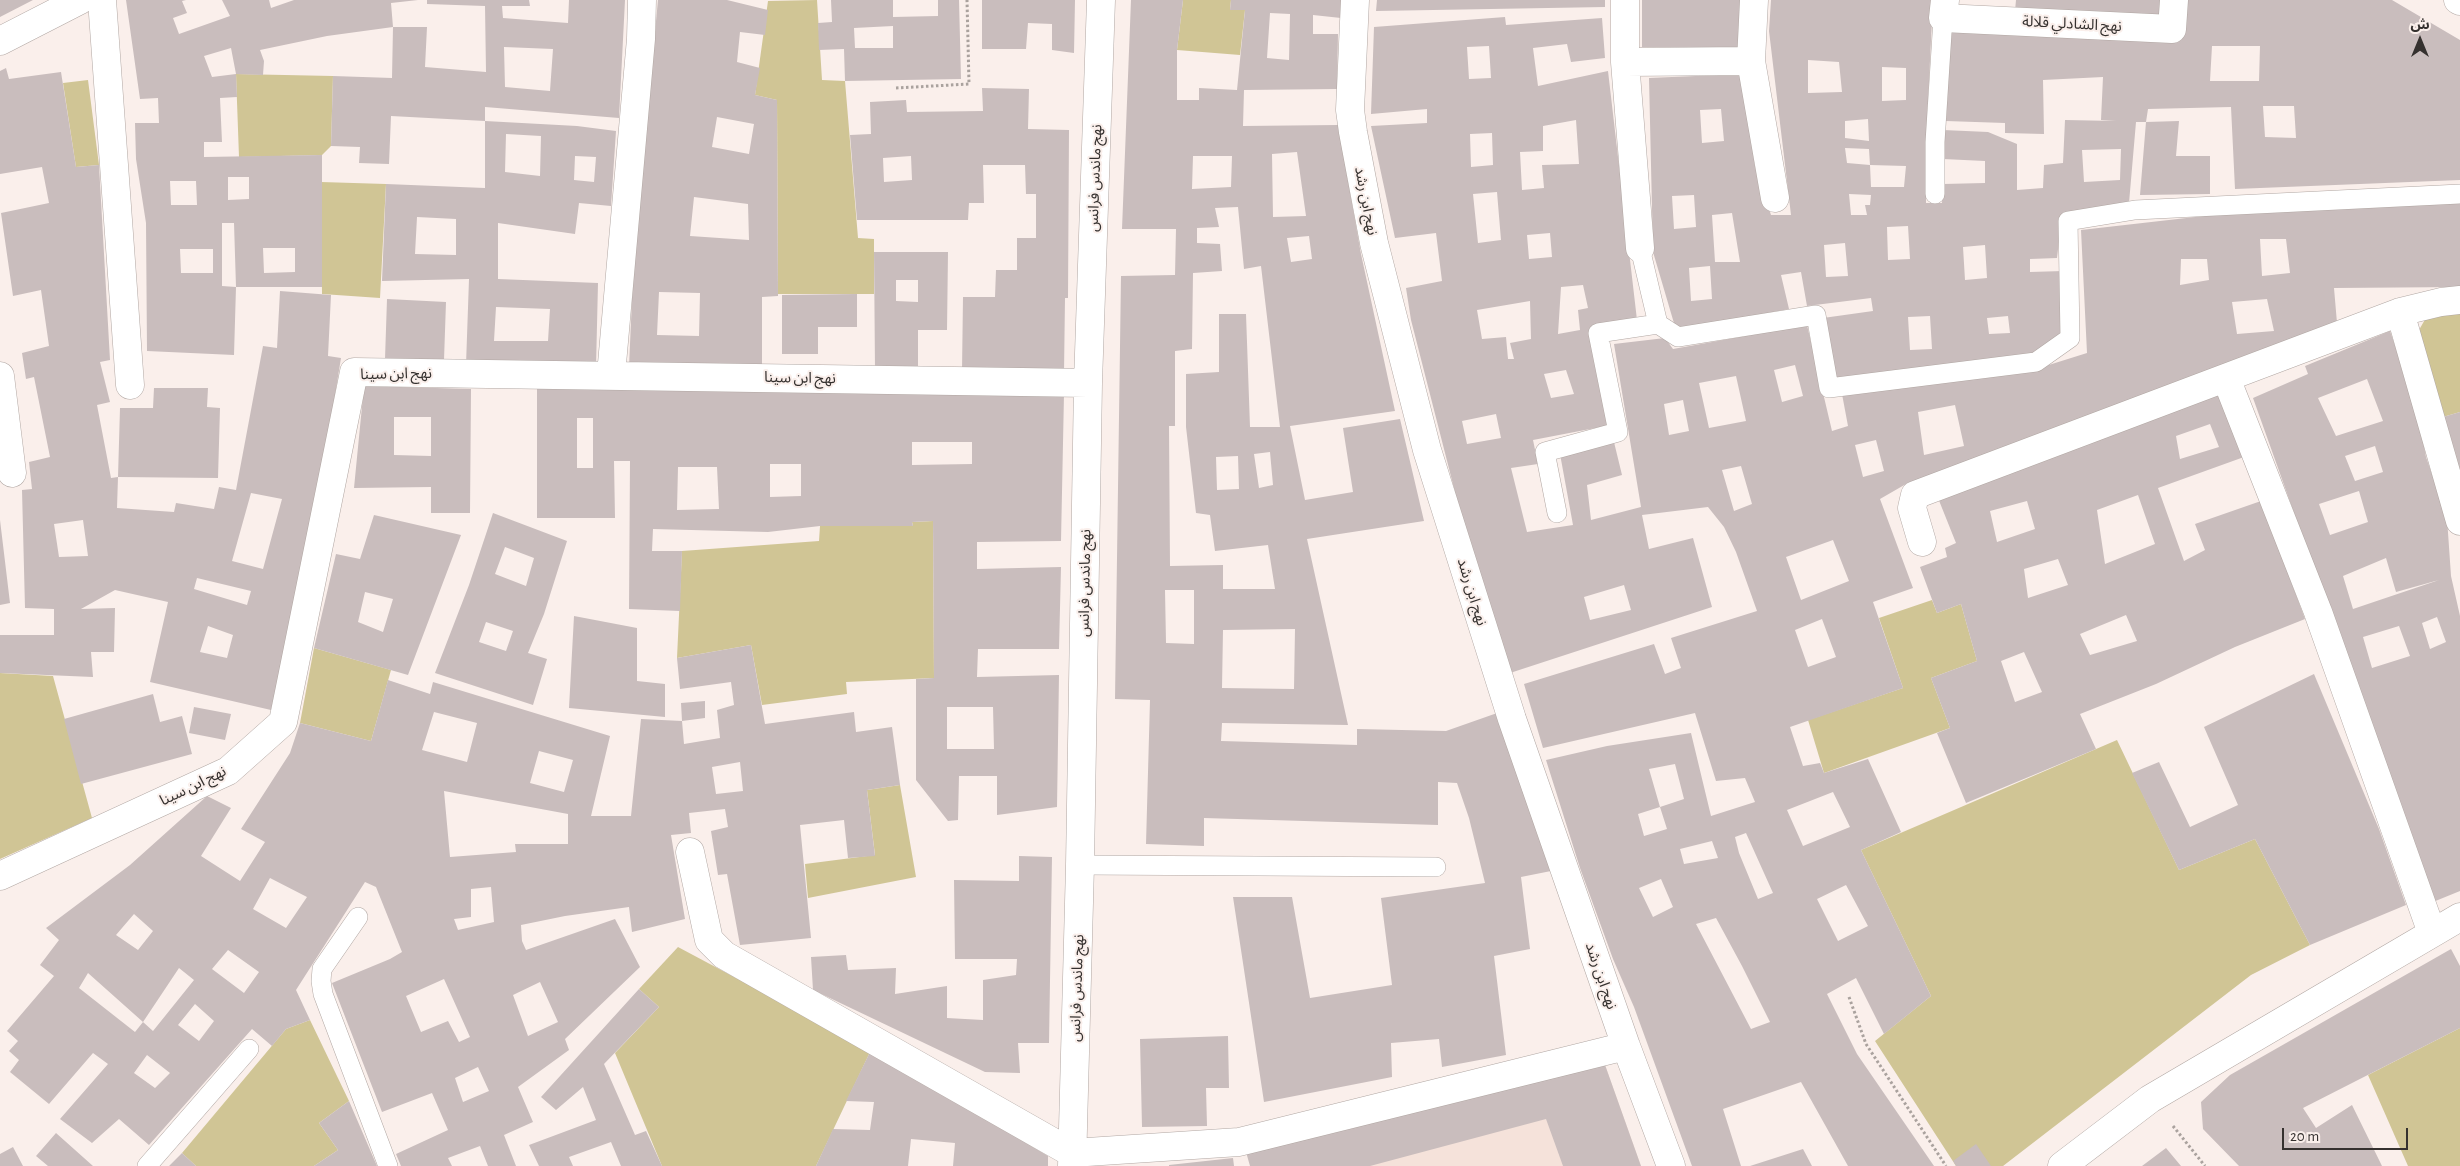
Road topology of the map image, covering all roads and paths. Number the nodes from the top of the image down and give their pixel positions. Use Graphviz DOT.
graph roads {
  1 [pos="80,0"];
  2 [pos="102,0"];
  3 [pos="642,0"];
  4 [pos="968,0"];
  5 [pos="1101,0"];
  6 [pos="1355,0"];
  7 [pos="1625,0"];
  8 [pos="1754,0"];
  9 [pos="2174,0"];
  10 [pos="1944,9"];
  11 [pos="0,42"];
  12 [pos="1751,61"];
  13 [pos="1625,62"];
  14 [pos="896,88"];
  15 [pos="1935,194"];
  16 [pos="2460,194"];
  17 [pos="1775,198"];
  18 [pos="1640,248"];
  19 [pos="2460,300"];
  20 [pos="2400,312"];
  21 [pos="1658,324"];
  22 [pos="611,375"];
  23 [pos="0,376"];
  24 [pos="2226,378"];
  25 [pos="1088,383"];
  26 [pos="130,385"];
  27 [pos="12,473"];
  28 [pos="1557,513"];
  29 [pos="2460,521"];
  30 [pos="1922,542"];
  31 [pos="690,852"];
  32 [pos="1080,865"];
  33 [pos="1436,867"];
  34 [pos="0,876"];
  35 [pos="358,916"];
  36 [pos="2460,917"];
  37 [pos="2432,933"];
  38 [pos="1849,997"];
  39 [pos="1626,1046"];
  40 [pos="250,1049"];
  41 [pos="2150,1099"];
  42 [pos="1072,1159"];
  43 [pos="147,1166"];
  44 [pos="388,1166"];
  45 [pos="1671,1166"];
  46 [pos="1946,1166"];
  47 [pos="2062,1166"];
  48 [pos="2205,1166"];
  1 -- 11 [label="street"];
  2 -- 26 [label="street"];
  3 -- 22 [label="street"];
  4 -- 14 [label="path"];
  5 -- 25 [label="street, نهج ماندس فرانس"];
  6 -- 39 [label="street, نهج ابن رشد"];
  7 -- 13 [label="street"];
  8 -- 12 [label="street"];
  9 -- 10 [label="street, نهج الشادلي قلالة"];
  10 -- 15 [label="lane, نهج الشادلي قلالة"];
  12 -- 13 [label="street"];
  12 -- 17 [label="street"];
  13 -- 18 [label="street"];
  16 -- 21 [label="lane"];
  18 -- 21 [label="lane"];
  19 -- 20 [label="street"];
  20 -- 24 [label="street"];
  20 -- 29 [label="street"];
  21 -- 28 [label="lane"];
  22 -- 25 [label="street, نهج ابن سينا"];
  22 -- 34 [label="street, نهج ابن سينا"];
  23 -- 27 [label="street"];
  24 -- 30 [label="street"];
  24 -- 37 [label="street"];
  25 -- 32 [label="street, نهج ماندس فرانس"];
  31 -- 42 [label="street"];
  32 -- 33 [label="lane"];
  32 -- 42 [label="street, نهج ماندس فرانس"];
  35 -- 44 [label="lane"];
  36 -- 37 [label="street"];
  37 -- 41 [label="street"];
  38 -- 46 [label="path"];
  39 -- 42 [label="street"];
  39 -- 45 [label="street, نهج ابن رشد"];
  40 -- 43 [label="lane"];
  41 -- 47 [label="street"];
  41 -- 48 [label="path"];
}
